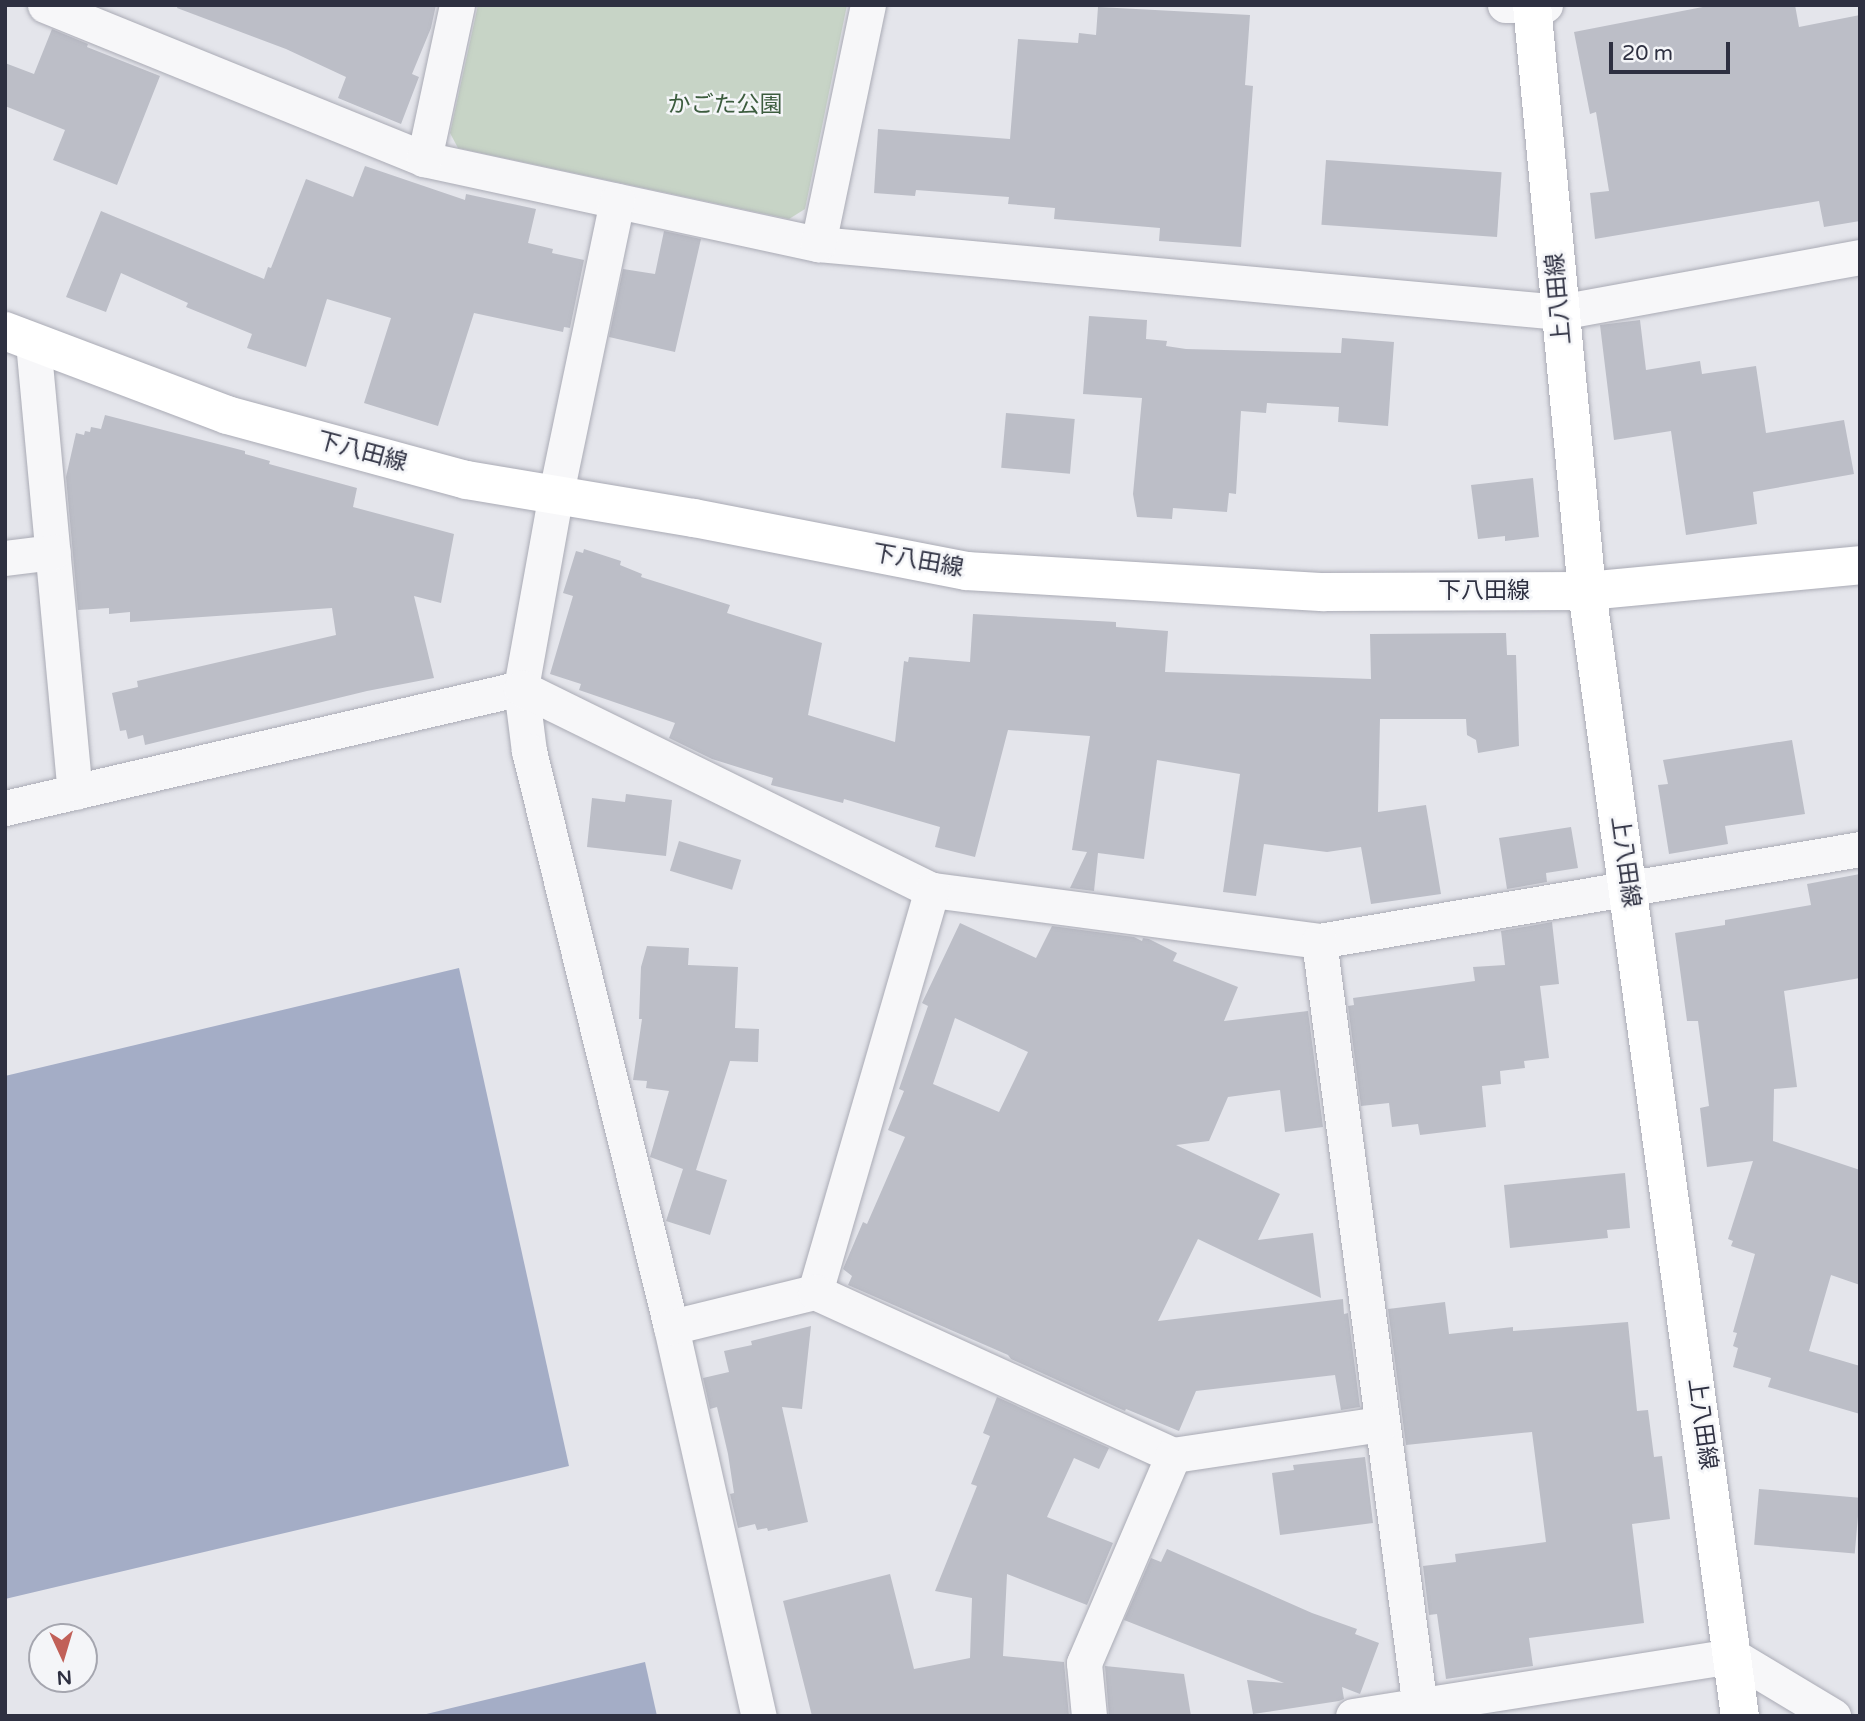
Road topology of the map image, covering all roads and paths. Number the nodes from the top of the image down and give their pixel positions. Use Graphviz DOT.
graph roads {
  1 [pos="44,5"];
  2 [pos="457,5"];
  3 [pos="867,5"];
  4 [pos="1529,6"];
  5 [pos="424,159"];
  6 [pos="617,201"];
  7 [pos="818,244"];
  8 [pos="1860,257"];
  9 [pos="1560,312"];
  10 [pos="19,337"];
  11 [pos="556,493"];
  12 [pos="52,552"];
  13 [pos="5,558"];
  14 [pos="1860,565"];
  15 [pos="1587,591"];
  16 [pos="521,688"];
  17 [pos="75,792"];
  18 [pos="5,808"];
  19 [pos="1860,849"];
  20 [pos="1629,887"];
  21 [pos="932,890"];
  22 [pos="1319,941"];
  23 [pos="815,1292"];
  24 [pos="671,1327"];
  25 [pos="1381,1424"];
  26 [pos="1173,1455"];
  27 [pos="1733,1656"];
  28 [pos="1420,1711"];
  29 [pos="759,1716"];
  30 [pos="1089,1716"];
  31 [pos="1353,1716"];
  32 [pos="1740,1716"];
  33 [pos="1833,1716"];
  1 -- 5 [label="street"];
  2 -- 5 [label="street"];
  3 -- 7 [label="street"];
  4 -- 9 [label="street, 上八田線"];
  5 -- 6 [label="street"];
  6 -- 7 [label="street"];
  6 -- 11 [label="street"];
  7 -- 9 [label="street"];
  8 -- 9 [label="street"];
  9 -- 15 [label="street, 上八田線"];
  10 -- 11 [label="street, 下八田線"];
  10 -- 12 [label="street"];
  11 -- 15 [label="street, 下八田線"];
  11 -- 16 [label="street"];
  12 -- 13 [label="street"];
  12 -- 17 [label="street"];
  14 -- 15 [label="street, 下八田線"];
  15 -- 20 [label="street, 上八田線"];
  16 -- 17 [label="street"];
  16 -- 21 [label="street"];
  16 -- 24 [label="street"];
  17 -- 18 [label="street"];
  19 -- 20 [label="street"];
  20 -- 22 [label="street"];
  20 -- 27 [label="street, 上八田線"];
  21 -- 22 [label="street"];
  21 -- 23 [label="street"];
  22 -- 25 [label="street"];
  23 -- 24 [label="street"];
  23 -- 26 [label="street"];
  24 -- 29 [label="street"];
  25 -- 26 [label="street"];
  25 -- 28 [label="street"];
  26 -- 30 [label="street"];
  27 -- 28 [label="street"];
  27 -- 32 [label="street, 上八田線"];
  27 -- 33 [label="street"];
  28 -- 31 [label="street"];
}
